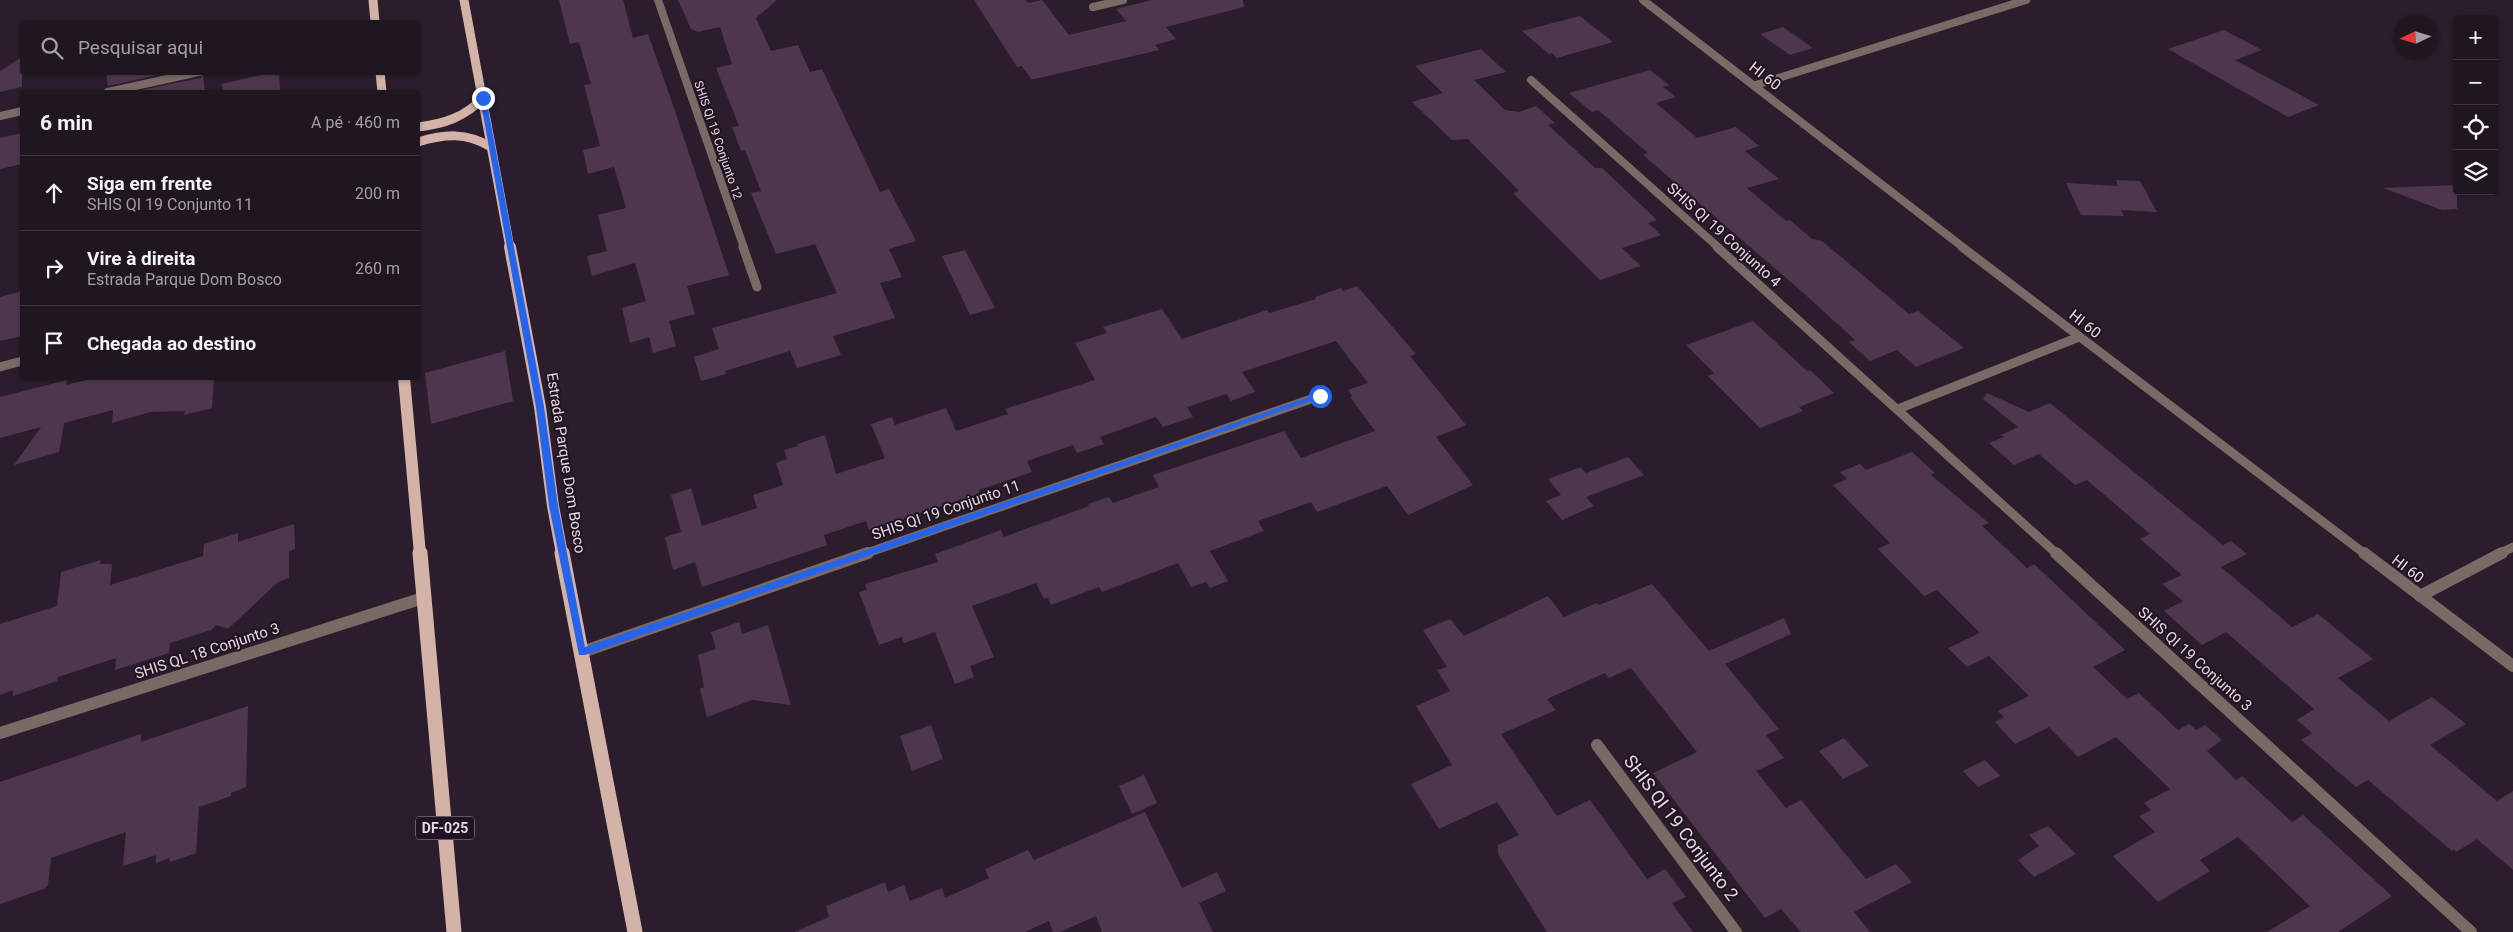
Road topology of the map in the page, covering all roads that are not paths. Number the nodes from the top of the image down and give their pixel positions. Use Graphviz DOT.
graph roads {
  1 [pos="373,0"];
  2 [pos="464,0"];
  3 [pos="658,0"];
  4 [pos="1123,0"];
  5 [pos="1643,0"];
  6 [pos="2026,0"];
  7 [pos="1093,7"];
  8 [pos="375,20"];
  9 [pos="185,75"];
  10 [pos="380,75"];
  11 [pos="1531,80"];
  12 [pos="1756,85"];
  13 [pos="117,90"];
  14 [pos="382,90"];
  15 [pos="483,98"];
  16 [pos="20,112"];
  17 [pos="0,116"];
  18 [pos="420,127"];
  19 [pos="420,141"];
  20 [pos="491,147"];
  21 [pos="757,287"];
  22 [pos="2079,337"];
  23 [pos="20,361"];
  24 [pos="0,366"];
  25 [pos="404,380"];
  26 [pos="1320,396"];
  27 [pos="1898,409"];
  28 [pos="2513,547"];
  29 [pos="2420,596"];
  30 [pos="423,598"];
  31 [pos="582,652"];
  32 [pos="2513,666"];
  33 [pos="0,733"];
  34 [pos="1597,745"];
  35 [pos="454,932"];
  36 [pos="636,932"];
  37 [pos="1736,932"];
  38 [pos="2471,932"];
  1 -- 8 [label="main road"];
  2 -- 15 [label="main road, Estrada Parque Dom Bosco"];
  3 -- 21 [label="street, SHIS QI 19 Conjunto 12"];
  4 -- 7 [label="street"];
  5 -- 12 [label="street, HI 60"];
  6 -- 12 [label="street"];
  9 -- 13 [label="street"];
  10 -- 14 [label="main road"];
  11 -- 27 [label="street, SHIS QI 19 Conjunto 4"];
  12 -- 22 [label="street, HI 60"];
  15 -- 18 [label="main road"];
  15 -- 20 [label="main road, Estrada Parque Dom Bosco"];
  16 -- 17 [label="street"];
  19 -- 20 [label="main road"];
  20 -- 31 [label="main road, Estrada Parque Dom Bosco"];
  22 -- 27 [label="street"];
  22 -- 29 [label="street, HI 60"];
  23 -- 24 [label="street"];
  25 -- 30 [label="main road, DF-025"];
  26 -- 31 [label="street, SHIS QI 19 Conjunto 11"];
  27 -- 38 [label="street, SHIS QI 19 Conjunto 3"];
  28 -- 29 [label="street"];
  29 -- 32 [label="street, HI 60"];
  30 -- 33 [label="street, SHIS QL 18 Conjunto 3"];
  30 -- 35 [label="main road, DF-025"];
  31 -- 36 [label="main road, Estrada Parque Dom Bosco"];
  34 -- 37 [label="street, SHIS QI 19 Conjunto 2"];
}
